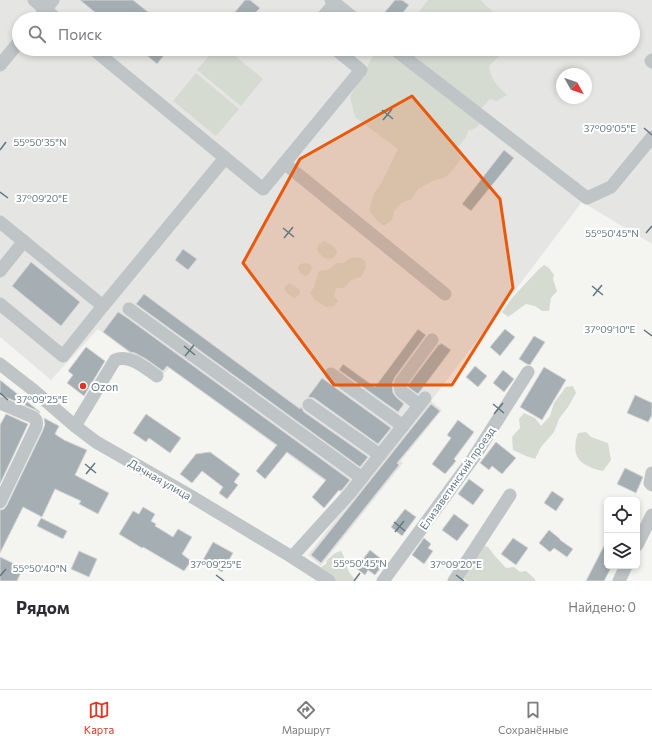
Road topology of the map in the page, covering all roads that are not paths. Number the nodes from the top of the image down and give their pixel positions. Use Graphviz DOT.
graph roads {
  1 [pos="34,0"];
  2 [pos="333,1"];
  3 [pos="45,9"];
  4 [pos="326,12"];
  5 [pos="346,12"];
  6 [pos="12,50"];
  7 [pos="102,56"];
  8 [pos="344,56"];
  9 [pos="403,56"];
  10 [pos="0,65"];
  11 [pos="652,137"];
  12 [pos="225,158"];
  13 [pos="284,163"];
  14 [pos="0,222"];
  15 [pos="24,242"];
  16 [pos="0,271"];
  17 [pos="445,294"];
  18 [pos="0,304"];
  19 [pos="103,306"];
  20 [pos="129,309"];
  21 [pos="432,340"];
  22 [pos="0,364"];
  23 [pos="528,372"];
  24 [pos="331,374"];
  25 [pos="157,376"];
  26 [pos="309,405"];
  27 [pos="1,407"];
  28 [pos="75,426"];
  29 [pos="403,426"];
  30 [pos="380,455"];
  31 [pos="652,473"];
  32 [pos="362,478"];
  33 [pos="652,485"];
  34 [pos="510,495"];
  35 [pos="0,502"];
  36 [pos="652,515"];
  37 [pos="640,538"];
  38 [pos="292,557"];
  39 [pos="625,569"];
  40 [pos="329,581"];
  41 [pos="383,581"];
  42 [pos="454,581"];
  43 [pos="619,581"];
  1 -- 3 [label="street"];
  2 -- 4 [label="street"];
  2 -- 5 [label="street"];
  6 -- 10 [label="street"];
  7 -- 12 [label="street"];
  8 -- 13 [label="street"];
  9 -- 11 [label="street"];
  12 -- 13 [label="street"];
  12 -- 19 [label="street"];
  13 -- 17 [label="street"];
  14 -- 15 [label="street"];
  15 -- 16 [label="street"];
  15 -- 19 [label="street"];
  18 -- 19 [label="street"];
  20 -- 32 [label="street"];
  21 -- 29 [label="street"];
  22 -- 28 [label="street, Дачная улица"];
  23 -- 41 [label="street, Елизаветинский проезд"];
  24 -- 29 [label="street"];
  25 -- 28 [label="street"];
  26 -- 30 [label="street"];
  27 -- 35 [label="street"];
  28 -- 38 [label="street, Дачная улица"];
  29 -- 30 [label="street"];
  30 -- 32 [label="street"];
  31 -- 33 [label="street"];
  32 -- 38 [label="street"];
  34 -- 42 [label="street"];
  36 -- 37 [label="street"];
  38 -- 40 [label="street, Дачная улица"];
  39 -- 43 [label="street"];
}
